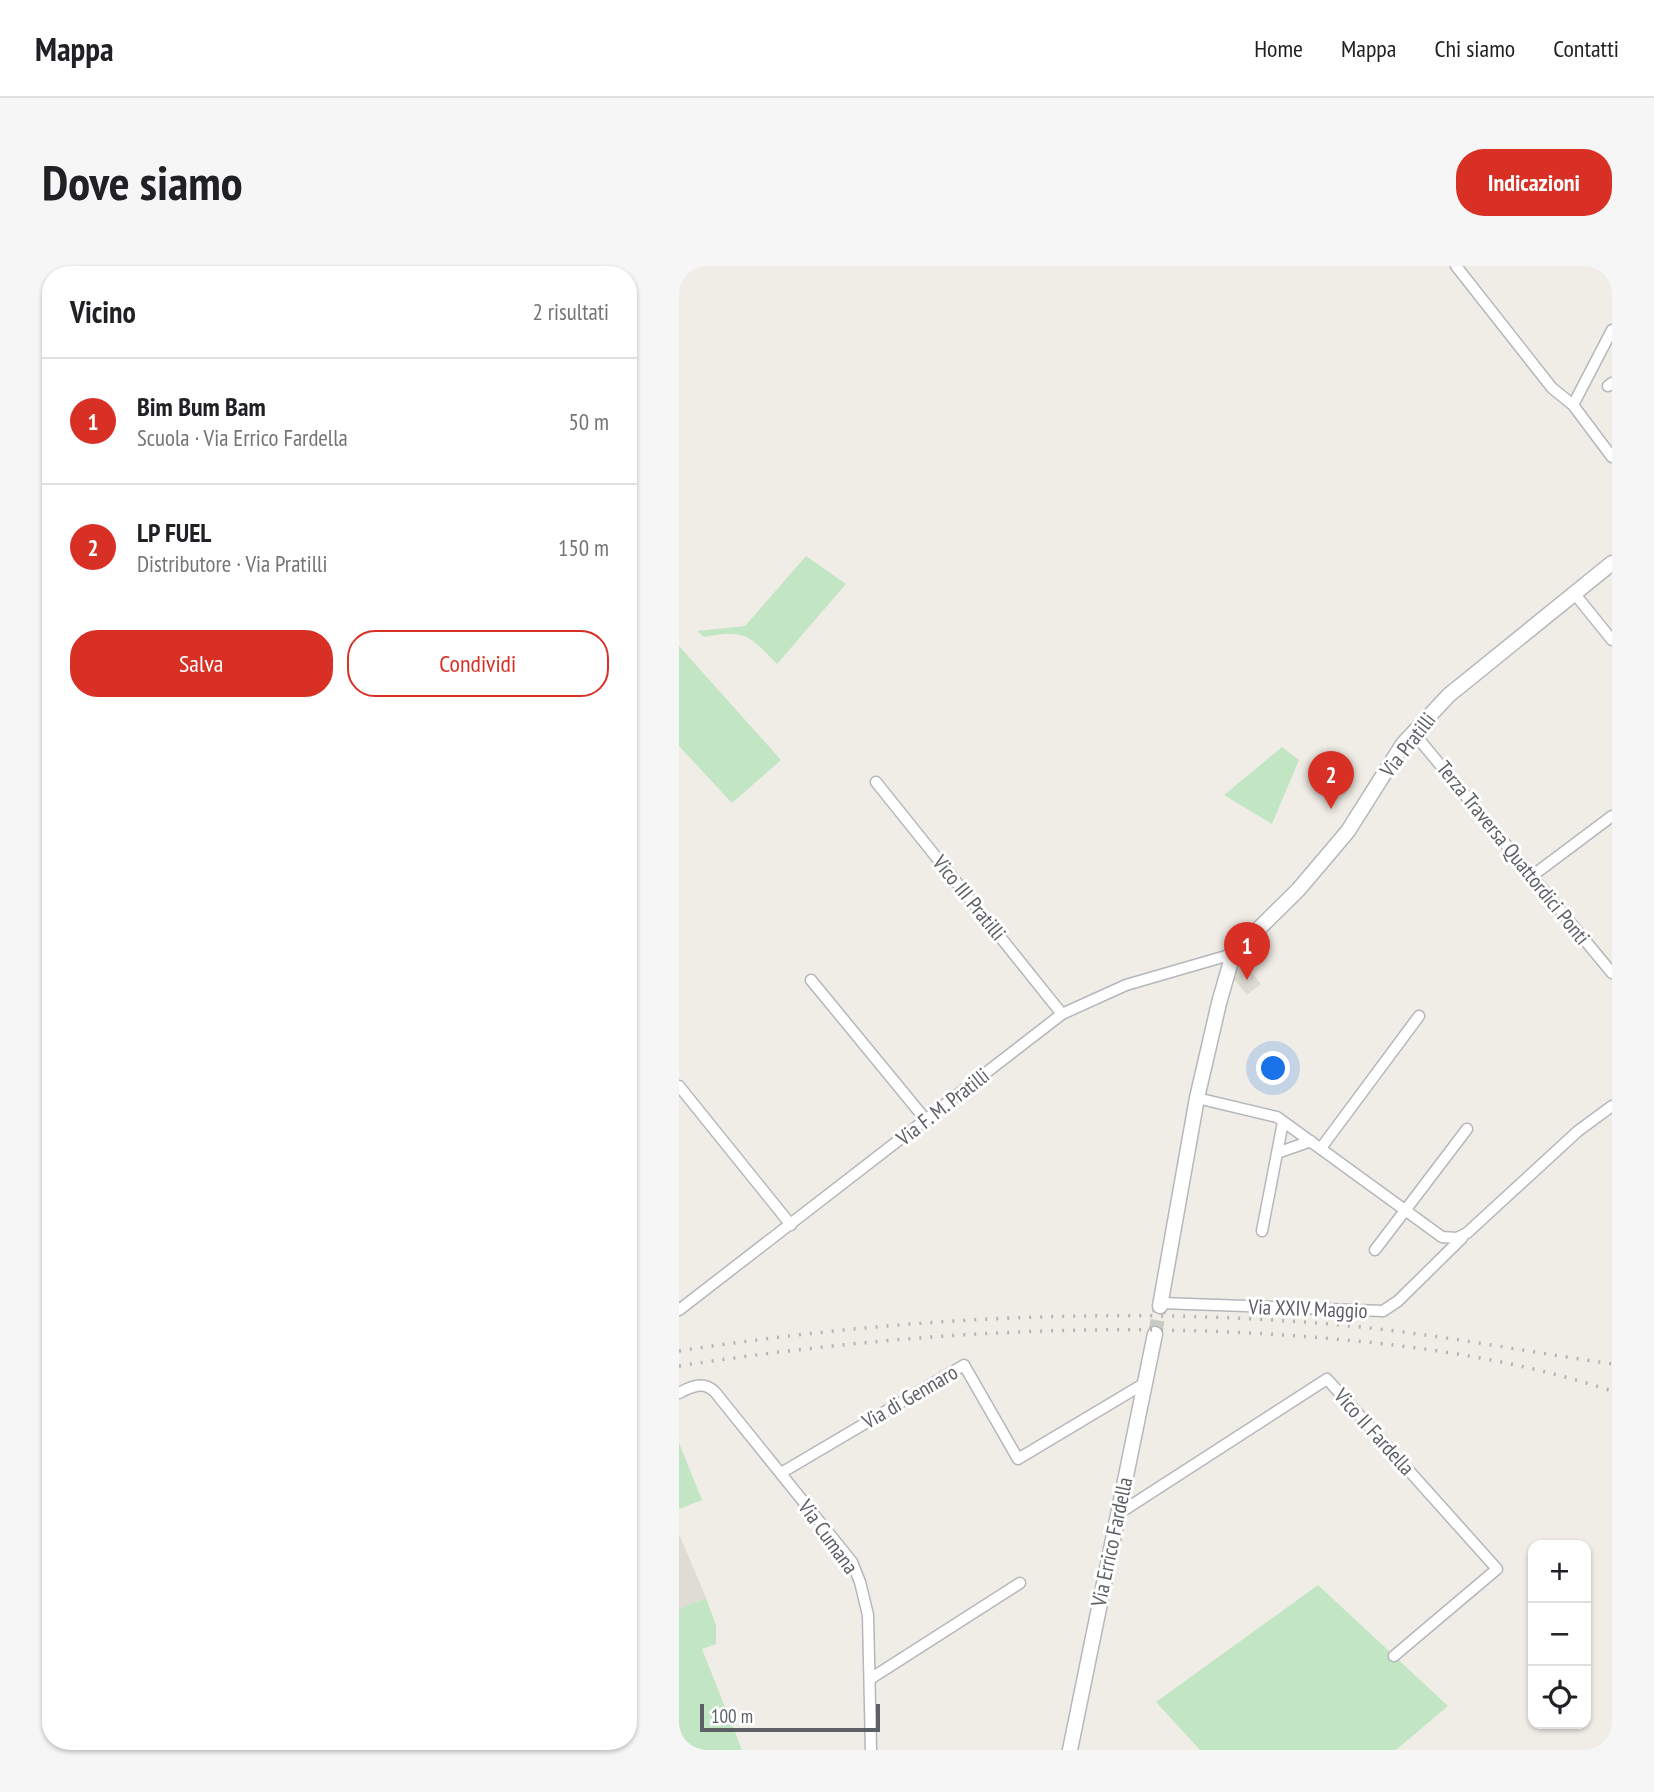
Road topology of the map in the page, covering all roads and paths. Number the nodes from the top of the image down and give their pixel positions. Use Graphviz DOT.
graph roads {
  1 [pos="1455,266"];
  2 [pos="1612,330"];
  3 [pos="1602,349"];
  4 [pos="1612,357"];
  5 [pos="1573,405"];
  6 [pos="1612,457"];
  7 [pos="1612,563"];
  8 [pos="1574,593"];
  9 [pos="1612,640"];
  10 [pos="1413,732"];
  11 [pos="876,782"];
  12 [pos="1612,816"];
  13 [pos="1532,876"];
  14 [pos="1233,954"];
  15 [pos="1612,974"];
  16 [pos="811,980"];
  17 [pos="1062,1014"];
  18 [pos="1419,1016"];
  19 [pos="679,1086"];
  20 [pos="1198,1098"];
  21 [pos="1612,1107"];
  22 [pos="926,1120"];
  23 [pos="1283,1122"];
  24 [pos="1467,1129"];
  25 [pos="1316,1144"];
  26 [pos="1277,1153"];
  27 [pos="1405,1212"];
  28 [pos="791,1225"];
  29 [pos="1262,1231"];
  30 [pos="1467,1233"];
  31 [pos="1375,1250"];
  32 [pos="1161,1305"];
  33 [pos="679,1310"];
  34 [pos="1155,1334"];
  35 [pos="1145,1383"];
  36 [pos="679,1393"];
  37 [pos="781,1473"];
  38 [pos="1118,1514"];
  39 [pos="1020,1583"];
  40 [pos="1394,1656"];
  41 [pos="870,1679"];
  42 [pos="1075,1747"];
  43 [pos="871,1750"];
  1 -- 5 [label="street"];
  2 -- 3 [label="street"];
  3 -- 4 [label="street"];
  3 -- 5 [label="street"];
  5 -- 6 [label="street"];
  7 -- 8 [label="street, Via Pratilli"];
  8 -- 9 [label="street"];
  8 -- 10 [label="street, Via Pratilli"];
  10 -- 13 [label="street, Terza Traversa Quattordici Ponti"];
  10 -- 14 [label="street, Via Pratilli"];
  11 -- 17 [label="street, Vico III Pratilli"];
  12 -- 13 [label="street"];
  13 -- 15 [label="street, Terza Traversa Quattordici Ponti"];
  14 -- 17 [label="street, Via F. M. Pratilli"];
  14 -- 20 [label="street"];
  16 -- 22 [label="street"];
  17 -- 22 [label="street, Via F. M. Pratilli"];
  18 -- 25 [label="street"];
  19 -- 28 [label="street"];
  20 -- 23 [label="street"];
  20 -- 32 [label="street"];
  21 -- 30 [label="street, Via XXIV Maggio"];
  22 -- 28 [label="street, Via F. M. Pratilli"];
  23 -- 25 [label="street"];
  23 -- 26 [label="street"];
  24 -- 27 [label="street"];
  25 -- 26 [label="street"];
  25 -- 27 [label="street"];
  26 -- 29 [label="street"];
  27 -- 30 [label="street"];
  27 -- 31 [label="street"];
  28 -- 33 [label="street, Via F. M. Pratilli"];
  30 -- 32 [label="street, Via XXIV Maggio"];
  34 -- 35 [label="street, Via Errico Fardella"];
  35 -- 37 [label="street, Via di Gennaro"];
  35 -- 38 [label="street, Via Errico Fardella"];
  36 -- 37 [label="street, Via Cumana"];
  37 -- 41 [label="street, Via Cumana"];
  38 -- 40 [label="street, Vico II Fardella"];
  38 -- 42 [label="street, Via Errico Fardella"];
  39 -- 41 [label="street"];
  41 -- 43 [label="street, Via Cumana"];
}
